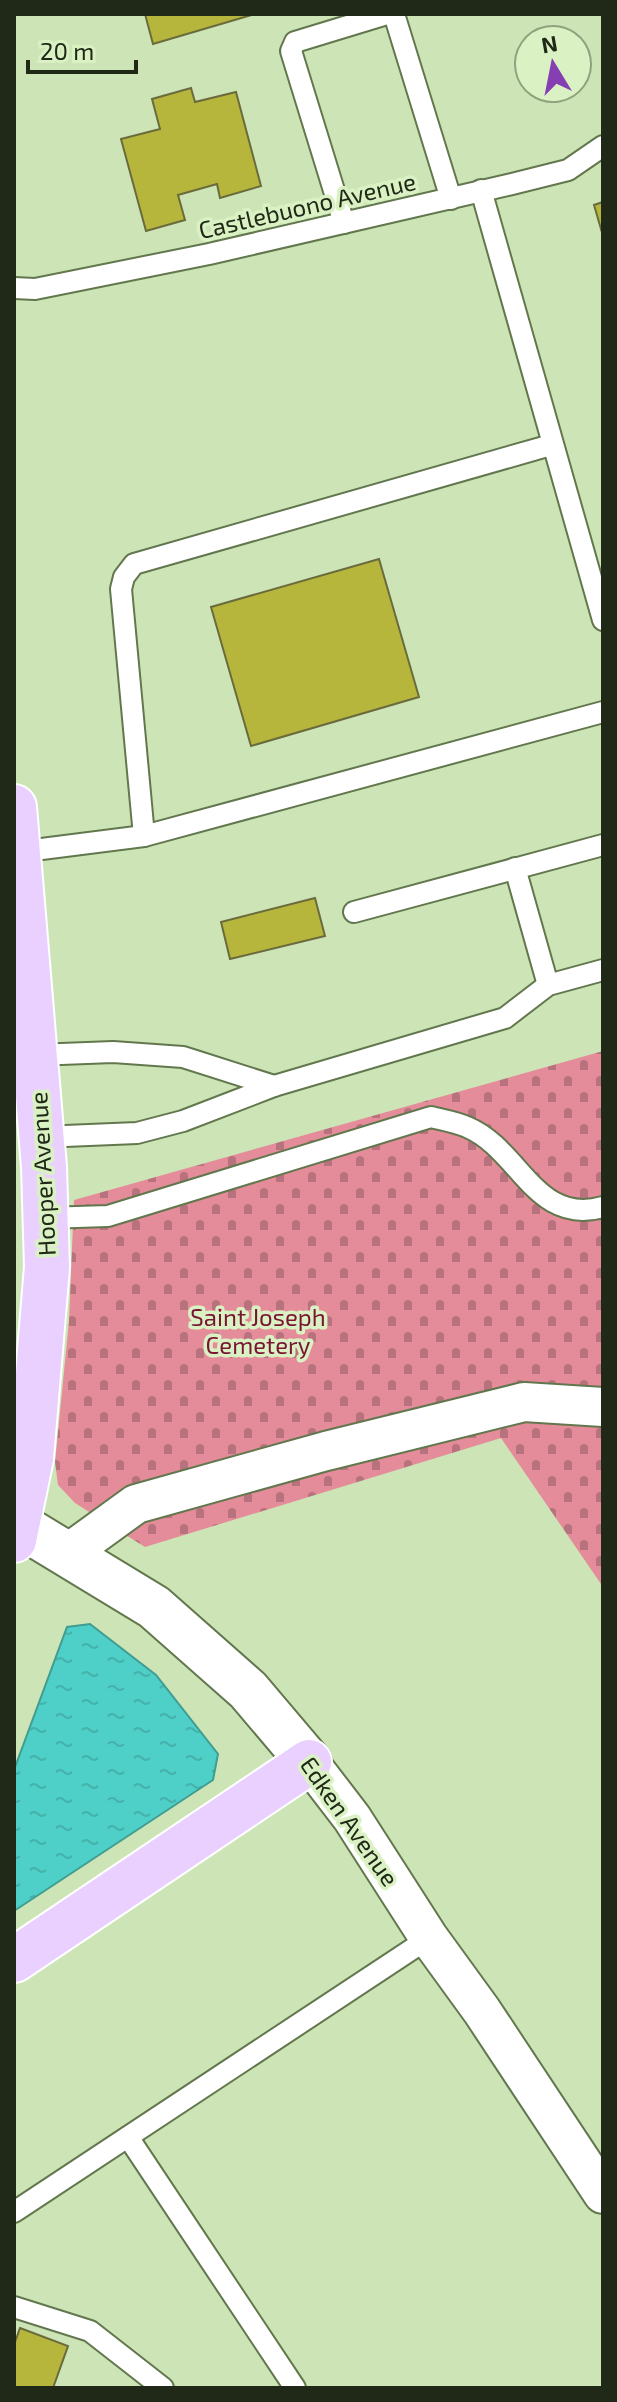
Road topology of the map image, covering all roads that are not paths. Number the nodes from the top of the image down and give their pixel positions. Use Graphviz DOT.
graph roads {
  1 [pos="387,14"];
  2 [pos="394,14"];
  3 [pos="603,146"];
  4 [pos="481,190"];
  5 [pos="451,199"];
  6 [pos="344,223"];
  7 [pos="14,288"];
  8 [pos="551,445"];
  9 [pos="603,620"];
  10 [pos="603,712"];
  11 [pos="14,807"];
  12 [pos="144,836"];
  13 [pos="603,845"];
  14 [pos="18,852"];
  15 [pos="515,868"];
  16 [pos="354,912"];
  17 [pos="603,970"];
  18 [pos="548,985"];
  19 [pos="35,1055"];
  20 [pos="274,1086"];
  21 [pos="41,1137"];
  22 [pos="603,1207"];
  23 [pos="45,1218"];
  24 [pos="603,1407"];
  25 [pos="15,1529"];
  26 [pos="67,1554"];
  27 [pos="309,1762"];
  28 [pos="429,1938"];
  29 [pos="14,1960"];
  30 [pos="128,2137"];
  31 [pos="603,2194"];
  32 [pos="14,2212"];
  33 [pos="14,2307"];
  34 [pos="163,2388"];
  35 [pos="295,2388"];
  1 -- 6 [label="lane"];
  2 -- 5 [label="lane"];
  3 -- 4 [label="lane, Castlebuono Avenue"];
  4 -- 5 [label="lane, Castlebuono Avenue"];
  4 -- 8 [label="lane"];
  5 -- 6 [label="lane, Castlebuono Avenue"];
  6 -- 7 [label="lane, Castlebuono Avenue"];
  8 -- 9 [label="lane"];
  8 -- 12 [label="lane"];
  10 -- 12 [label="lane"];
  11 -- 14 [label="main road, Hooper Avenue"];
  12 -- 14 [label="lane"];
  13 -- 15 [label="lane"];
  14 -- 19 [label="main road, Hooper Avenue"];
  15 -- 16 [label="lane"];
  15 -- 18 [label="lane"];
  17 -- 18 [label="lane"];
  18 -- 20 [label="lane"];
  19 -- 20 [label="lane"];
  19 -- 21 [label="main road, Hooper Avenue"];
  20 -- 21 [label="lane"];
  21 -- 23 [label="main road, Hooper Avenue"];
  22 -- 23 [label="lane"];
  23 -- 25 [label="main road, Hooper Avenue"];
  24 -- 26 [label="street"];
  25 -- 26 [label="street, Edken Avenue"];
  26 -- 27 [label="street, Edken Avenue"];
  27 -- 28 [label="street, Edken Avenue"];
  27 -- 29 [label="main road"];
  28 -- 30 [label="lane"];
  28 -- 31 [label="street, Edken Avenue"];
  30 -- 32 [label="lane"];
  30 -- 35 [label="lane"];
  33 -- 34 [label="lane"];
}
